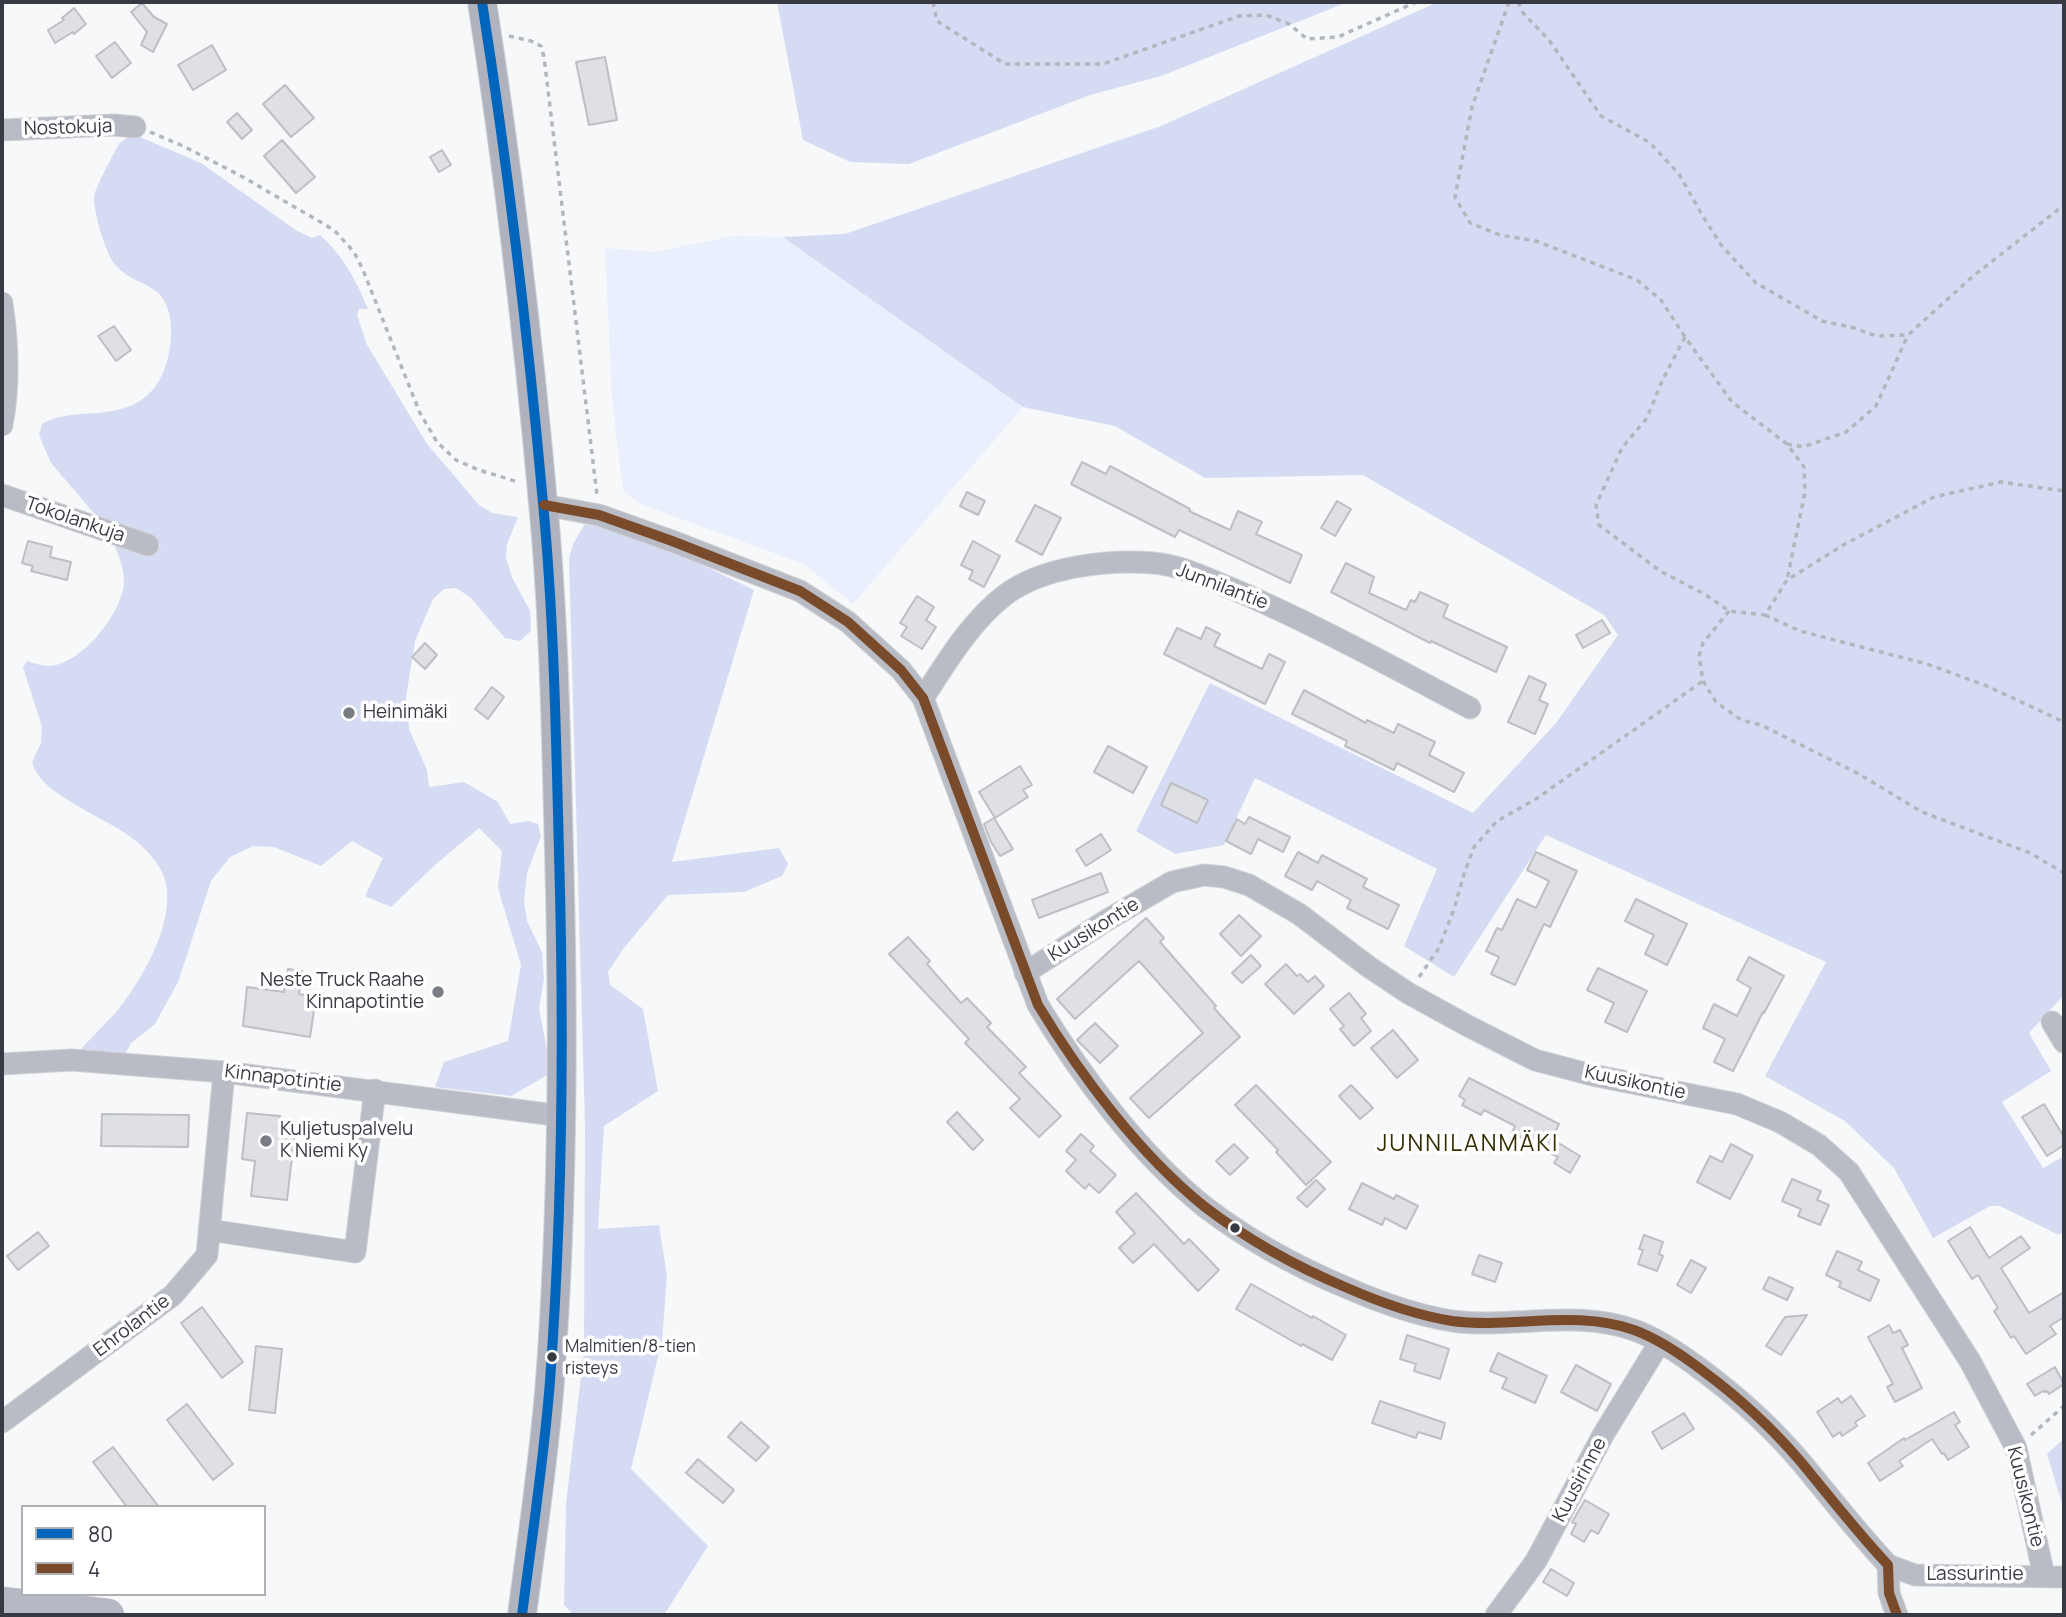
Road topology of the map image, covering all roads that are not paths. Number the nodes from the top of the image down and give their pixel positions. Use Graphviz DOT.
graph roads {
  1 [pos="482,2"];
  2 [pos="135,127"];
  3 [pos="2,130"];
  4 [pos="2,303"];
  5 [pos="2,425"];
  6 [pos="2,495"];
  7 [pos="543,496"];
  8 [pos="148,545"];
  9 [pos="923,698"];
  10 [pos="1470,708"];
  11 [pos="1025,973"];
  12 [pos="2052,1022"];
  13 [pos="2064,1042"];
  14 [pos="2,1064"];
  15 [pos="224,1072"];
  16 [pos="375,1090"];
  17 [pos="562,1116"];
  18 [pos="209,1230"];
  19 [pos="1660,1342"];
  20 [pos="2,1422"];
  21 [pos="1888,1565"];
  22 [pos="2054,1577"];
  23 [pos="2,1603"];
  24 [pos="108,1615"];
  25 [pos="522,1615"];
  26 [pos="1496,1615"];
  27 [pos="1897,1615"];
  1 -- 7 [label="main road"];
  2 -- 3 [label="street, Nostokuja"];
  4 -- 5 [label="street"];
  6 -- 8 [label="street, Tokolankuja"];
  7 -- 9 [label="street"];
  7 -- 17 [label="main road"];
  9 -- 10 [label="street, Junnilantie"];
  9 -- 11 [label="street"];
  11 -- 19 [label="street"];
  11 -- 22 [label="street, Kuusikontie"];
  12 -- 13 [label="street"];
  14 -- 15 [label="street, Kinnapotintie"];
  15 -- 16 [label="street, Kinnapotintie"];
  15 -- 18 [label="street, Ehrolantie"];
  16 -- 17 [label="street, Kinnapotintie"];
  16 -- 18 [label="street"];
  17 -- 25 [label="main road"];
  18 -- 20 [label="street, Ehrolantie"];
  19 -- 21 [label="street"];
  19 -- 26 [label="street, Kuusirinne"];
  21 -- 22 [label="street, Lassurintie"];
  21 -- 27 [label="street"];
  23 -- 24 [label="highway"];
}
